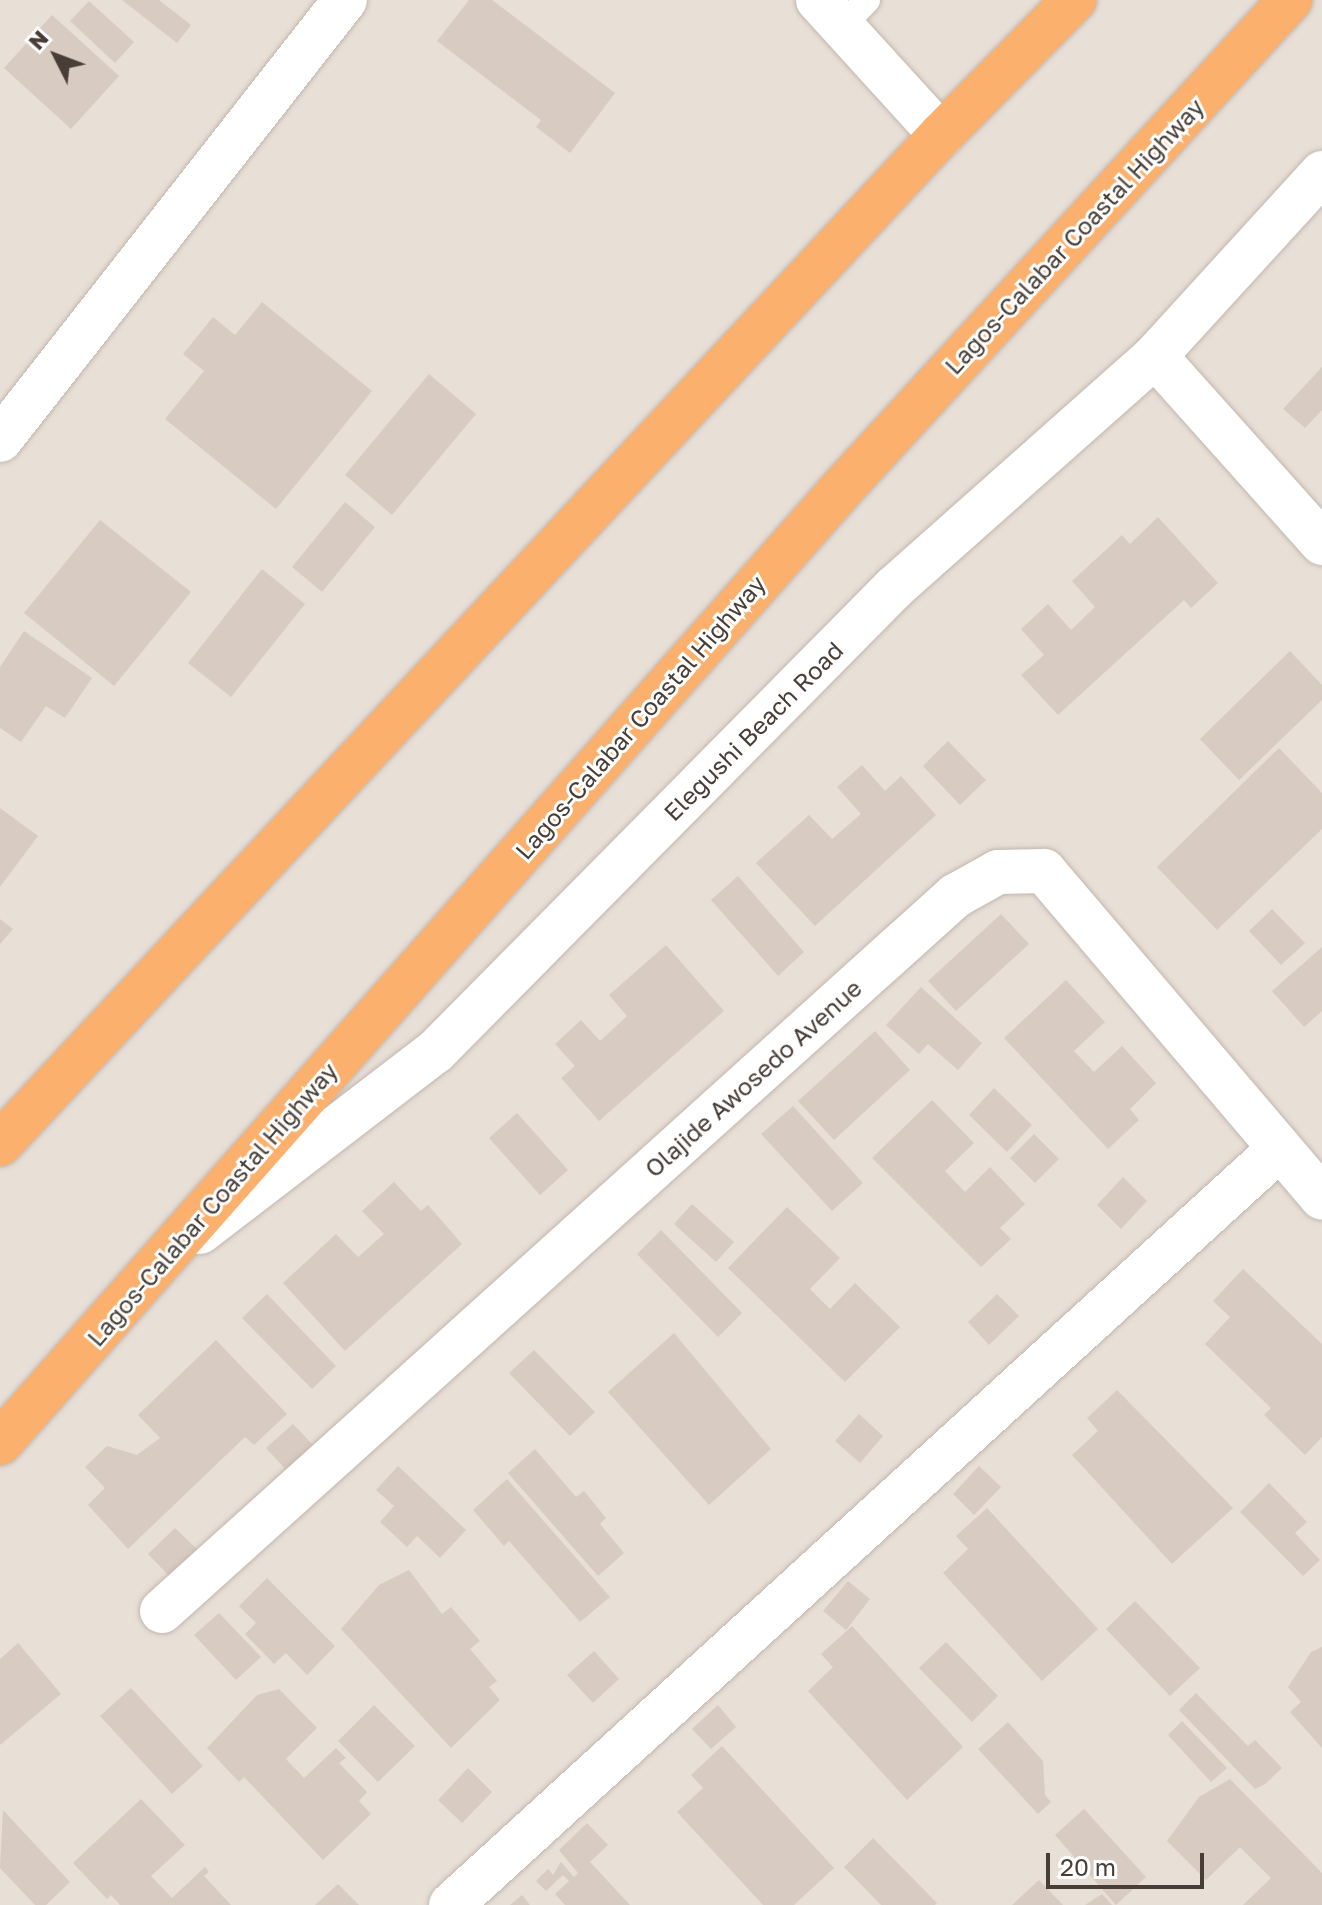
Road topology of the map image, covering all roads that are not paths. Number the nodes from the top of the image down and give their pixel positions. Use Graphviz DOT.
graph roads {
  1 [pos="345,0"];
  2 [pos="1074,0"];
  3 [pos="1290,0"];
  4 [pos="843,8"];
  5 [pos="941,135"];
  6 [pos="1322,173"];
  7 [pos="1155,356"];
  8 [pos="0,440"];
  9 [pos="1322,543"];
  10 [pos="0,1144"];
  11 [pos="1278,1150"];
  12 [pos="1322,1198"];
  13 [pos="159,1263"];
  14 [pos="0,1443"];
  15 [pos="162,1611"];
  16 [pos="451,1905"];
  1 -- 8 [label="street"];
  2 -- 5 [label="highway"];
  3 -- 13 [label="highway, Lagos-Calabar Coastal Highway"];
  4 -- 5 [label="street"];
  5 -- 10 [label="highway"];
  6 -- 7 [label="street, Elegushi Beach Road"];
  7 -- 9 [label="street"];
  7 -- 13 [label="street, Elegushi Beach Road"];
  11 -- 12 [label="street, Olajide Awosedo Avenue"];
  11 -- 15 [label="street, Olajide Awosedo Avenue"];
  11 -- 16 [label="street"];
  13 -- 14 [label="highway, Lagos-Calabar Coastal Highway"];
}
